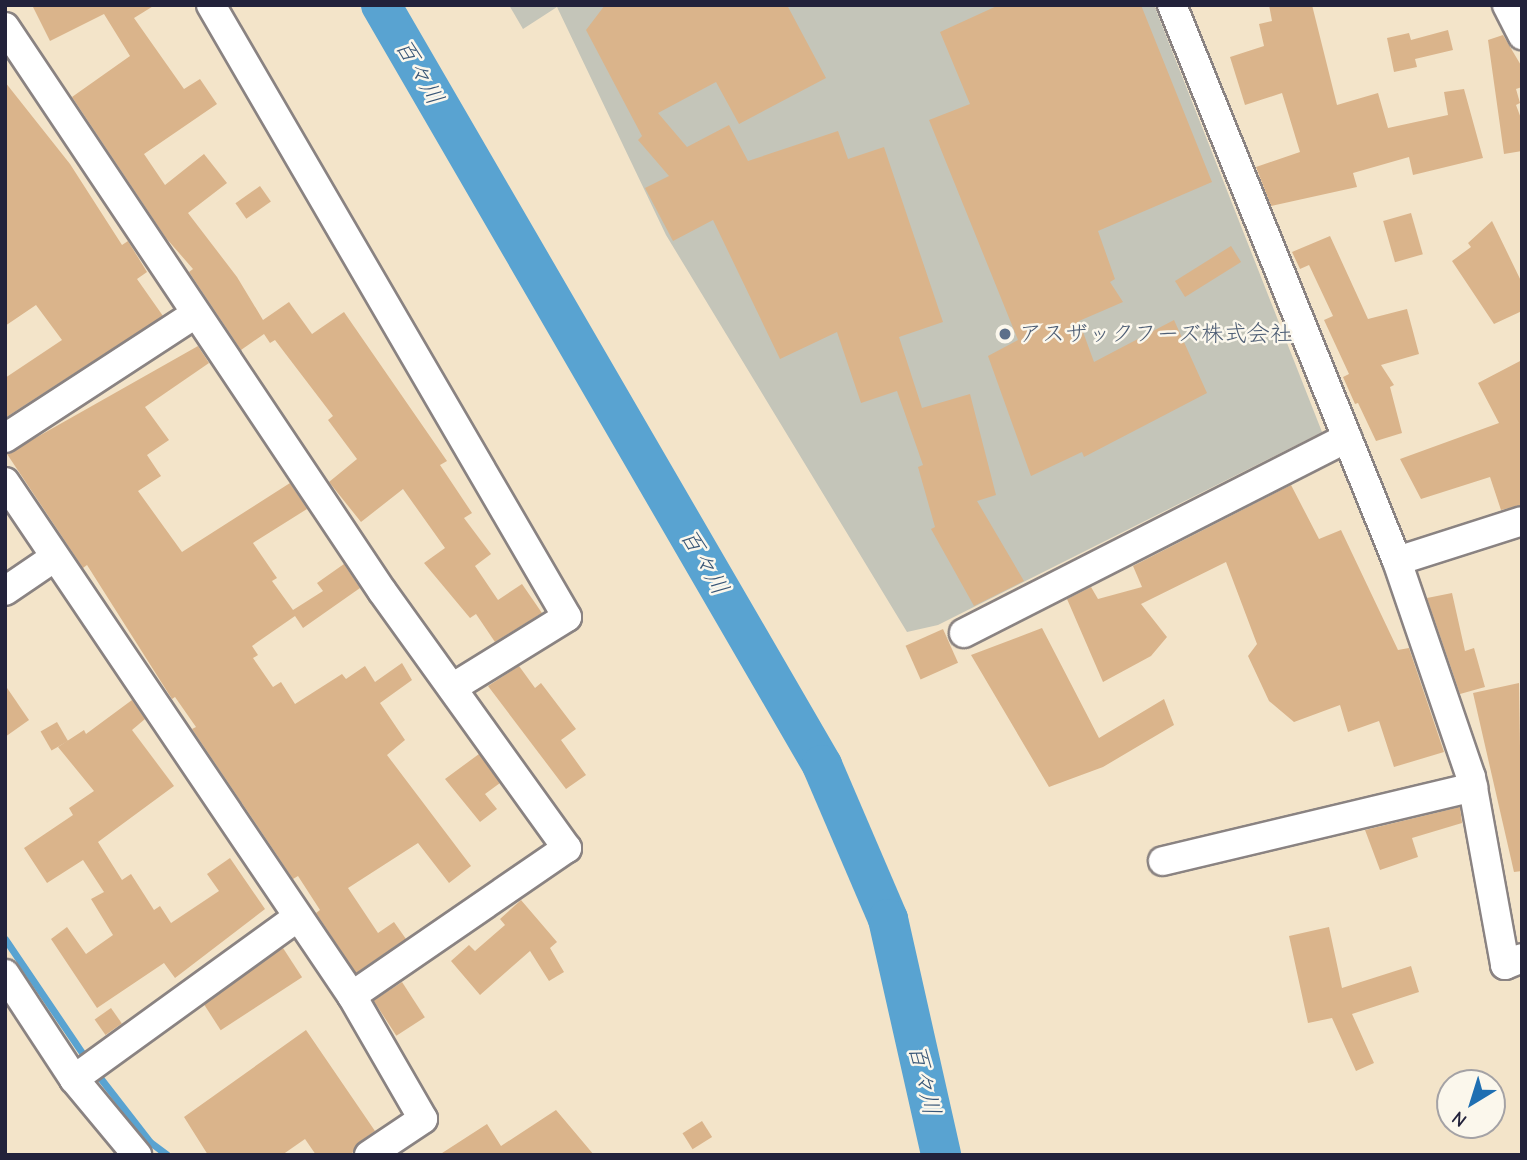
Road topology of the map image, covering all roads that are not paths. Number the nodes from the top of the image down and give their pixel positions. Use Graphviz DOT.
graph roads {
  1 [pos="211,5"];
  2 [pos="1172,5"];
  3 [pos="5,26"];
  4 [pos="194,315"];
  5 [pos="5,438"];
  6 [pos="1347,438"];
  7 [pos="5,482"];
  8 [pos="1522,521"];
  9 [pos="55,557"];
  10 [pos="1397,561"];
  11 [pos="5,591"];
  12 [pos="964,633"];
  13 [pos="452,688"];
  14 [pos="1473,787"];
  15 [pos="1163,862"];
  16 [pos="298,917"];
  17 [pos="1522,958"];
  18 [pos="5,974"];
  19 [pos="352,996"];
  20 [pos="74,1079"];
  21 [pos="131,1149"];
  22 [pos="369,1155"];
  1 -- 13 [label="street"];
  2 -- 6 [label="street"];
  3 -- 4 [label="street"];
  4 -- 5 [label="street"];
  4 -- 13 [label="street"];
  6 -- 10 [label="street"];
  6 -- 12 [label="street"];
  7 -- 9 [label="street"];
  8 -- 10 [label="street"];
  9 -- 11 [label="street"];
  9 -- 16 [label="street"];
  10 -- 14 [label="street"];
  13 -- 19 [label="street"];
  14 -- 15 [label="street"];
  14 -- 17 [label="street"];
  16 -- 19 [label="street"];
  16 -- 20 [label="street"];
  18 -- 20 [label="street"];
  19 -- 22 [label="street"];
  20 -- 21 [label="street"];
}
